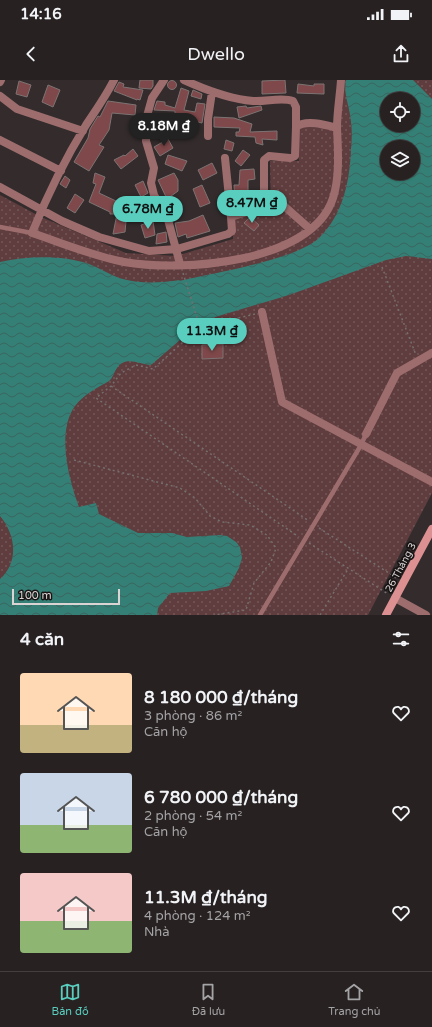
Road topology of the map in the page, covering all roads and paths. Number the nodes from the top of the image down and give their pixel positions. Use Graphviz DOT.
graph roads {
  1 [pos="114,80"];
  2 [pos="164,80"];
  3 [pos="184,80"];
  4 [pos="341,80"];
  5 [pos="212,92"];
  6 [pos="0,96"];
  7 [pos="296,127"];
  8 [pos="337,128"];
  9 [pos="83,130"];
  10 [pos="208,136"];
  11 [pos="0,140"];
  12 [pos="225,158"];
  13 [pos="62,171"];
  14 [pos="0,187"];
  15 [pos="264,196"];
  16 [pos="42,210"];
  17 [pos="231,217"];
  18 [pos="0,227"];
  19 [pos="310,229"];
  20 [pos="32,233"];
  21 [pos="178,249"];
  22 [pos="180,264"];
  23 [pos="382,267"];
  24 [pos="184,275"];
  25 [pos="262,312"];
  26 [pos="199,325"];
  27 [pos="432,353"];
  28 [pos="418,361"];
  29 [pos="111,386"];
  30 [pos="366,434"];
  31 [pos="362,445"];
  32 [pos="74,460"];
  33 [pos="432,482"];
  34 [pos="314,524"];
  35 [pos="432,529"];
  36 [pos="304,540"];
  37 [pos="348,569"];
  38 [pos="403,582"];
  39 [pos="395,598"];
  40 [pos="214,615"];
  41 [pos="260,615"];
  42 [pos="320,615"];
  43 [pos="386,615"];
  44 [pos="426,615"];
  1 -- 9 [label="street"];
  2 -- 21 [label="street"];
  3 -- 5 [label="street"];
  4 -- 8 [label="street"];
  5 -- 7 [label="street"];
  5 -- 10 [label="street"];
  6 -- 9 [label="street"];
  7 -- 8 [label="street"];
  7 -- 15 [label="street"];
  8 -- 19 [label="street"];
  9 -- 13 [label="street"];
  11 -- 13 [label="street"];
  12 -- 17 [label="street"];
  13 -- 16 [label="street"];
  14 -- 16 [label="street"];
  15 -- 17 [label="street"];
  15 -- 19 [label="street"];
  16 -- 20 [label="street"];
  16 -- 21 [label="street"];
  17 -- 21 [label="street"];
  18 -- 20 [label="lane"];
  19 -- 22 [label="street"];
  20 -- 22 [label="street"];
  21 -- 22 [label="street"];
  23 -- 28 [label="path"];
  24 -- 26 [label="path"];
  25 -- 26 [label="path"];
  25 -- 31 [label="street"];
  26 -- 29 [label="path"];
  27 -- 28 [label="street"];
  28 -- 30 [label="street"];
  29 -- 34 [label="path"];
  29 -- 36 [label="path"];
  30 -- 31 [label="lane"];
  31 -- 33 [label="street"];
  31 -- 34 [label="lane"];
  32 -- 40 [label="path"];
  34 -- 36 [label="lane"];
  34 -- 38 [label="path"];
  35 -- 38 [label="street, 26 Tháng 3"];
  36 -- 37 [label="path"];
  36 -- 41 [label="lane"];
  37 -- 39 [label="path"];
  37 -- 42 [label="path"];
  38 -- 39 [label="street, 26 Tháng 3"];
  39 -- 43 [label="street, 26 Tháng 3"];
  39 -- 44 [label="street"];
}
